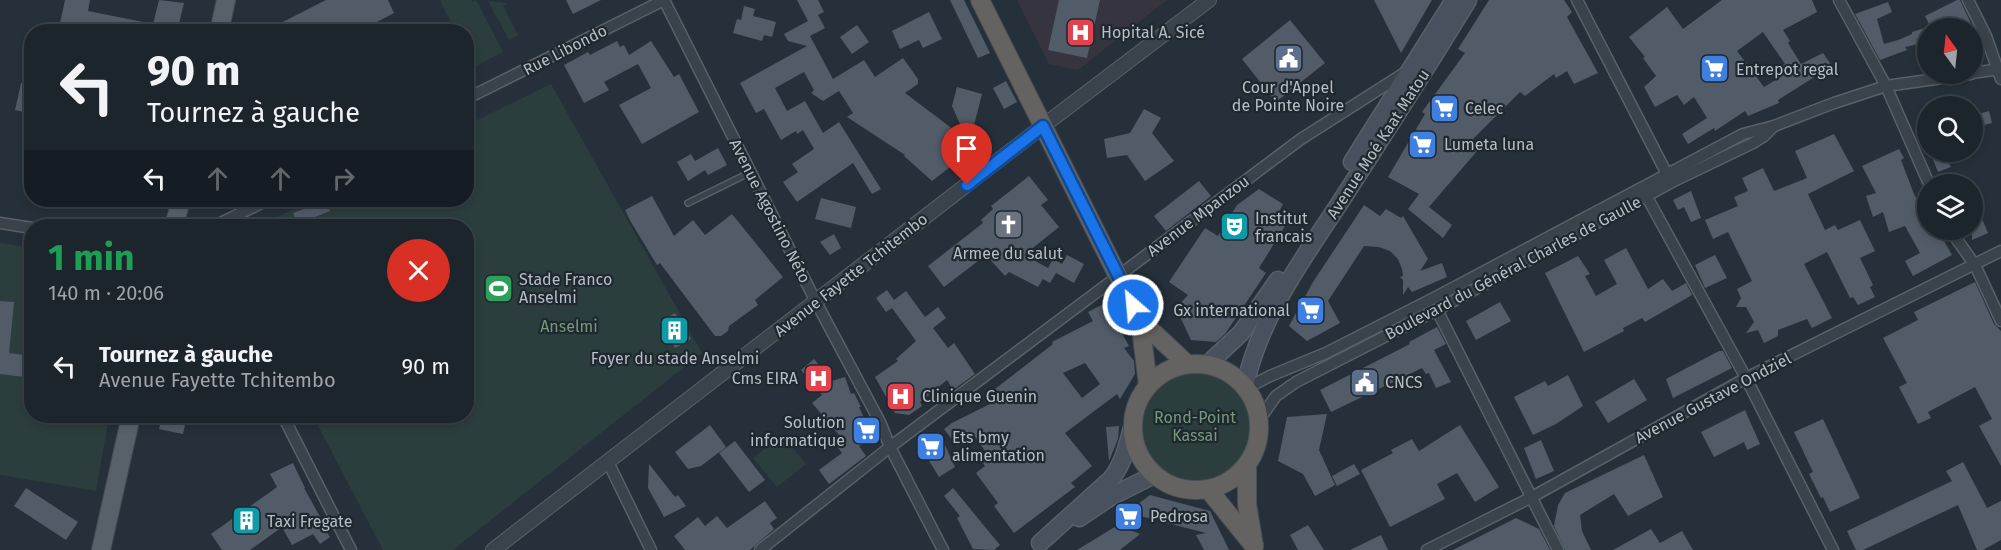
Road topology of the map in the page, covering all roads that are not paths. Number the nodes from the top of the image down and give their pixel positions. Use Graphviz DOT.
graph roads {
  1 [pos="226,0"];
  2 [pos="664,0"];
  3 [pos="980,0"];
  4 [pos="1209,0"];
  5 [pos="1454,0"];
  6 [pos="1468,0"];
  7 [pos="1577,0"];
  8 [pos="1839,0"];
  9 [pos="1968,0"];
  10 [pos="221,24"];
  11 [pos="1413,67"];
  12 [pos="1983,73"];
  13 [pos="2000,73"];
  14 [pos="1917,81"];
  15 [pos="1886,86"];
  16 [pos="474,95"];
  17 [pos="1043,126"];
  18 [pos="751,172"];
  19 [pos="1925,174"];
  20 [pos="1669,178"];
  21 [pos="1647,197"];
  22 [pos="688,202"];
  23 [pos="253,207"];
  24 [pos="229,219"];
  25 [pos="0,223"];
  26 [pos="24,227"];
  27 [pos="1957,240"];
  28 [pos="2001,251"];
  29 [pos="1975,265"];
  30 [pos="1118,276"];
  31 [pos="816,302"];
  32 [pos="1437,310"];
  33 [pos="1140,320"];
  34 [pos="2001,321"];
  35 [pos="1187,364"];
  36 [pos="1208,364"];
  37 [pos="1746,378"];
  38 [pos="1148,385"];
  39 [pos="1246,387"];
  40 [pos="1259,420"];
  41 [pos="129,423"];
  42 [pos="287,423"];
  43 [pos="1132,428"];
  44 [pos="890,447"];
  45 [pos="608,462"];
  46 [pos="1247,465"];
  47 [pos="1154,475"];
  48 [pos="1208,489"];
  49 [pos="1532,497"];
  50 [pos="1035,546"];
  51 [pos="1255,548"];
  52 [pos="100,550"];
  53 [pos="351,550"];
  54 [pos="493,550"];
  55 [pos="651,550"];
  56 [pos="760,550"];
  57 [pos="943,550"];
  58 [pos="1426,550"];
  59 [pos="1558,550"];
  60 [pos="1833,550"];
  1 -- 10 [label="main road"];
  2 -- 16 [label="street, Rue Libondo"];
  2 -- 18 [label="street, Avenue Agostino Néto"];
  3 -- 17 [label="highway"];
  4 -- 17 [label="street, Avenue Fayette Tchitembo"];
  5 -- 11 [label="main road, Avenue Moé Kaat Matou"];
  6 -- 39 [label="main road, Avenue Moé Kaat Matou"];
  7 -- 20 [label="street"];
  8 -- 15 [label="street"];
  9 -- 13 [label="street"];
  11 -- 30 [label="street, Avenue Mpanzou"];
  11 -- 36 [label="main road, Avenue Moé Kaat Matou"];
  12 -- 13 [label="street, Boulevard du Général Charles de Gaulle"];
  14 -- 15 [label="street, Boulevard du Général Charles de Gaulle"];
  15 -- 19 [label="street"];
  15 -- 20 [label="street, Boulevard du Général Charles de Gaulle"];
  17 -- 30 [label="highway"];
  17 -- 31 [label="street, Avenue Fayette Tchitembo"];
  18 -- 22 [label="lane"];
  18 -- 31 [label="street, Avenue Agostino Néto"];
  20 -- 21 [label="street, Boulevard du Général Charles de Gaulle"];
  20 -- 39 [label="street, Boulevard du Général Charles de Gaulle"];
  21 -- 32 [label="street, Boulevard du Général Charles de Gaulle"];
  21 -- 37 [label="street"];
  23 -- 24 [label="street"];
  25 -- 26 [label="street"];
  27 -- 29 [label="street"];
  28 -- 29 [label="street, Avenue Gustave Ondziel"];
  29 -- 34 [label="street"];
  29 -- 37 [label="street, Avenue Gustave Ondziel"];
  30 -- 33 [label="highway"];
  30 -- 44 [label="street, Avenue Mpanzou"];
  31 -- 44 [label="street, Avenue Agostino Néto"];
  31 -- 45 [label="street, Avenue Fayette Tchitembo"];
  32 -- 40 [label="street, Boulevard du Général Charles de Gaulle"];
  32 -- 49 [label="street"];
  33 -- 35 [label="highway"];
  33 -- 38 [label="highway"];
  35 -- 36 [label="highway"];
  35 -- 38 [label="highway"];
  36 -- 39 [label="highway"];
  37 -- 49 [label="street, Avenue Gustave Ondziel"];
  37 -- 60 [label="street"];
  38 -- 43 [label="highway"];
  39 -- 40 [label="highway"];
  40 -- 46 [label="highway"];
  41 -- 52 [label="main road"];
  42 -- 53 [label="street"];
  43 -- 47 [label="highway"];
  43 -- 50 [label="main road"];
  44 -- 56 [label="street, Avenue Mpanzou"];
  44 -- 57 [label="street, Avenue Agostino Néto"];
  45 -- 54 [label="street, Avenue Fayette Tchitembo"];
  45 -- 55 [label="street"];
  46 -- 48 [label="highway"];
  46 -- 51 [label="highway"];
  47 -- 48 [label="highway"];
  47 -- 50 [label="main road"];
  48 -- 51 [label="highway"];
  49 -- 58 [label="street, Avenue Gustave Ondziel"];
  49 -- 59 [label="street"];
}
